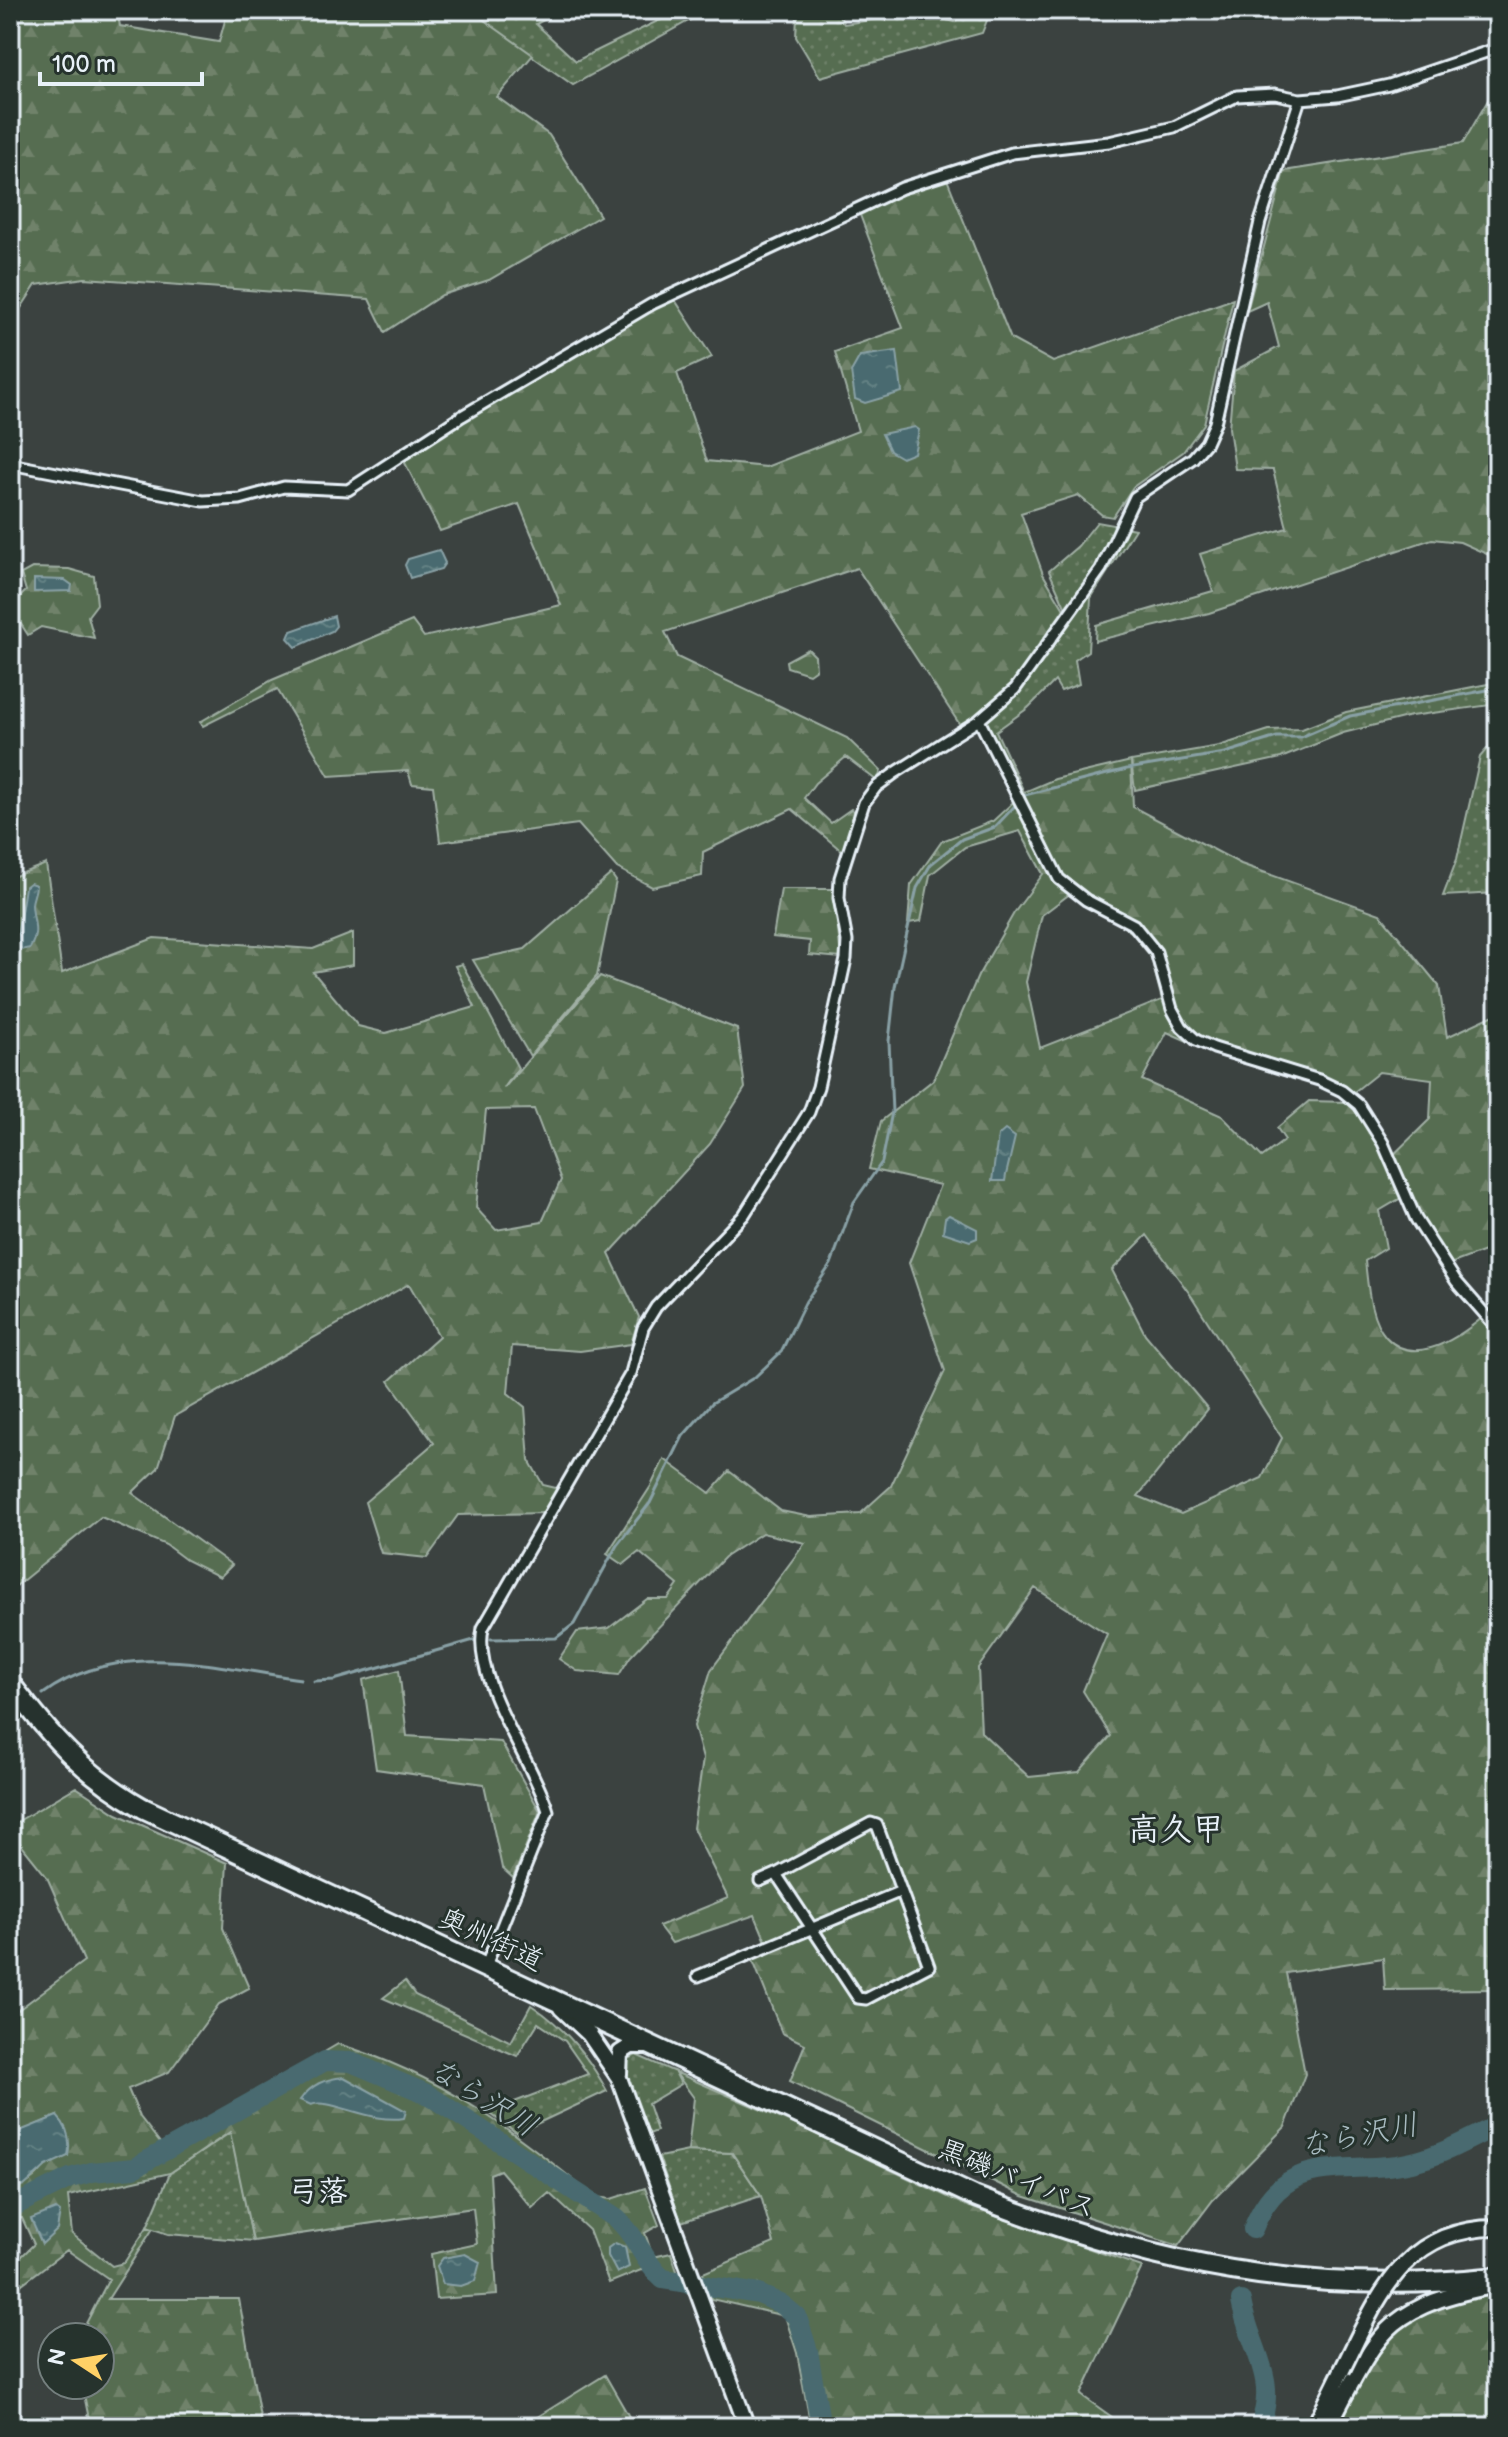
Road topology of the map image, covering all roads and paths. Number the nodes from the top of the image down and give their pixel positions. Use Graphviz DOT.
graph roads {
  1 [pos="1498,48"];
  2 [pos="1300,99"];
  3 [pos="10,464"];
  4 [pos="979,720"];
  5 [pos="1498,1329"];
  6 [pos="10,1683"];
  7 [pos="776,1874"];
  8 [pos="760,1881"];
  9 [pos="899,1892"];
  10 [pos="813,1930"];
  11 [pos="485,1968"];
  12 [pos="698,1976"];
  13 [pos="548,1997"];
  14 [pos="648,2046"];
  15 [pos="619,2078"];
  16 [pos="1498,2228"];
  17 [pos="1498,2277"];
  18 [pos="1498,2285"];
  19 [pos="747,2427"];
  20 [pos="1314,2427"];
  21 [pos="1328,2427"];
  1 -- 2 [label="street"];
  2 -- 3 [label="street"];
  2 -- 4 [label="street"];
  4 -- 5 [label="street"];
  4 -- 11 [label="street"];
  6 -- 11 [label="highway, 奥州街道"];
  7 -- 8 [label="street"];
  7 -- 9 [label="street"];
  7 -- 10 [label="street"];
  9 -- 10 [label="street"];
  9 -- 10 [label="street"];
  10 -- 12 [label="street"];
  11 -- 13 [label="highway, 奥州街道"];
  13 -- 14 [label="highway, 黒磯バイパス"];
  13 -- 15 [label="main road, 奥州街道"];
  14 -- 15 [label="main road"];
  14 -- 17 [label="highway, 黒磯バイパス"];
  15 -- 19 [label="main road, 奥州街道"];
  16 -- 20 [label="main road, bridge"];
  18 -- 21 [label="main road"];
}
